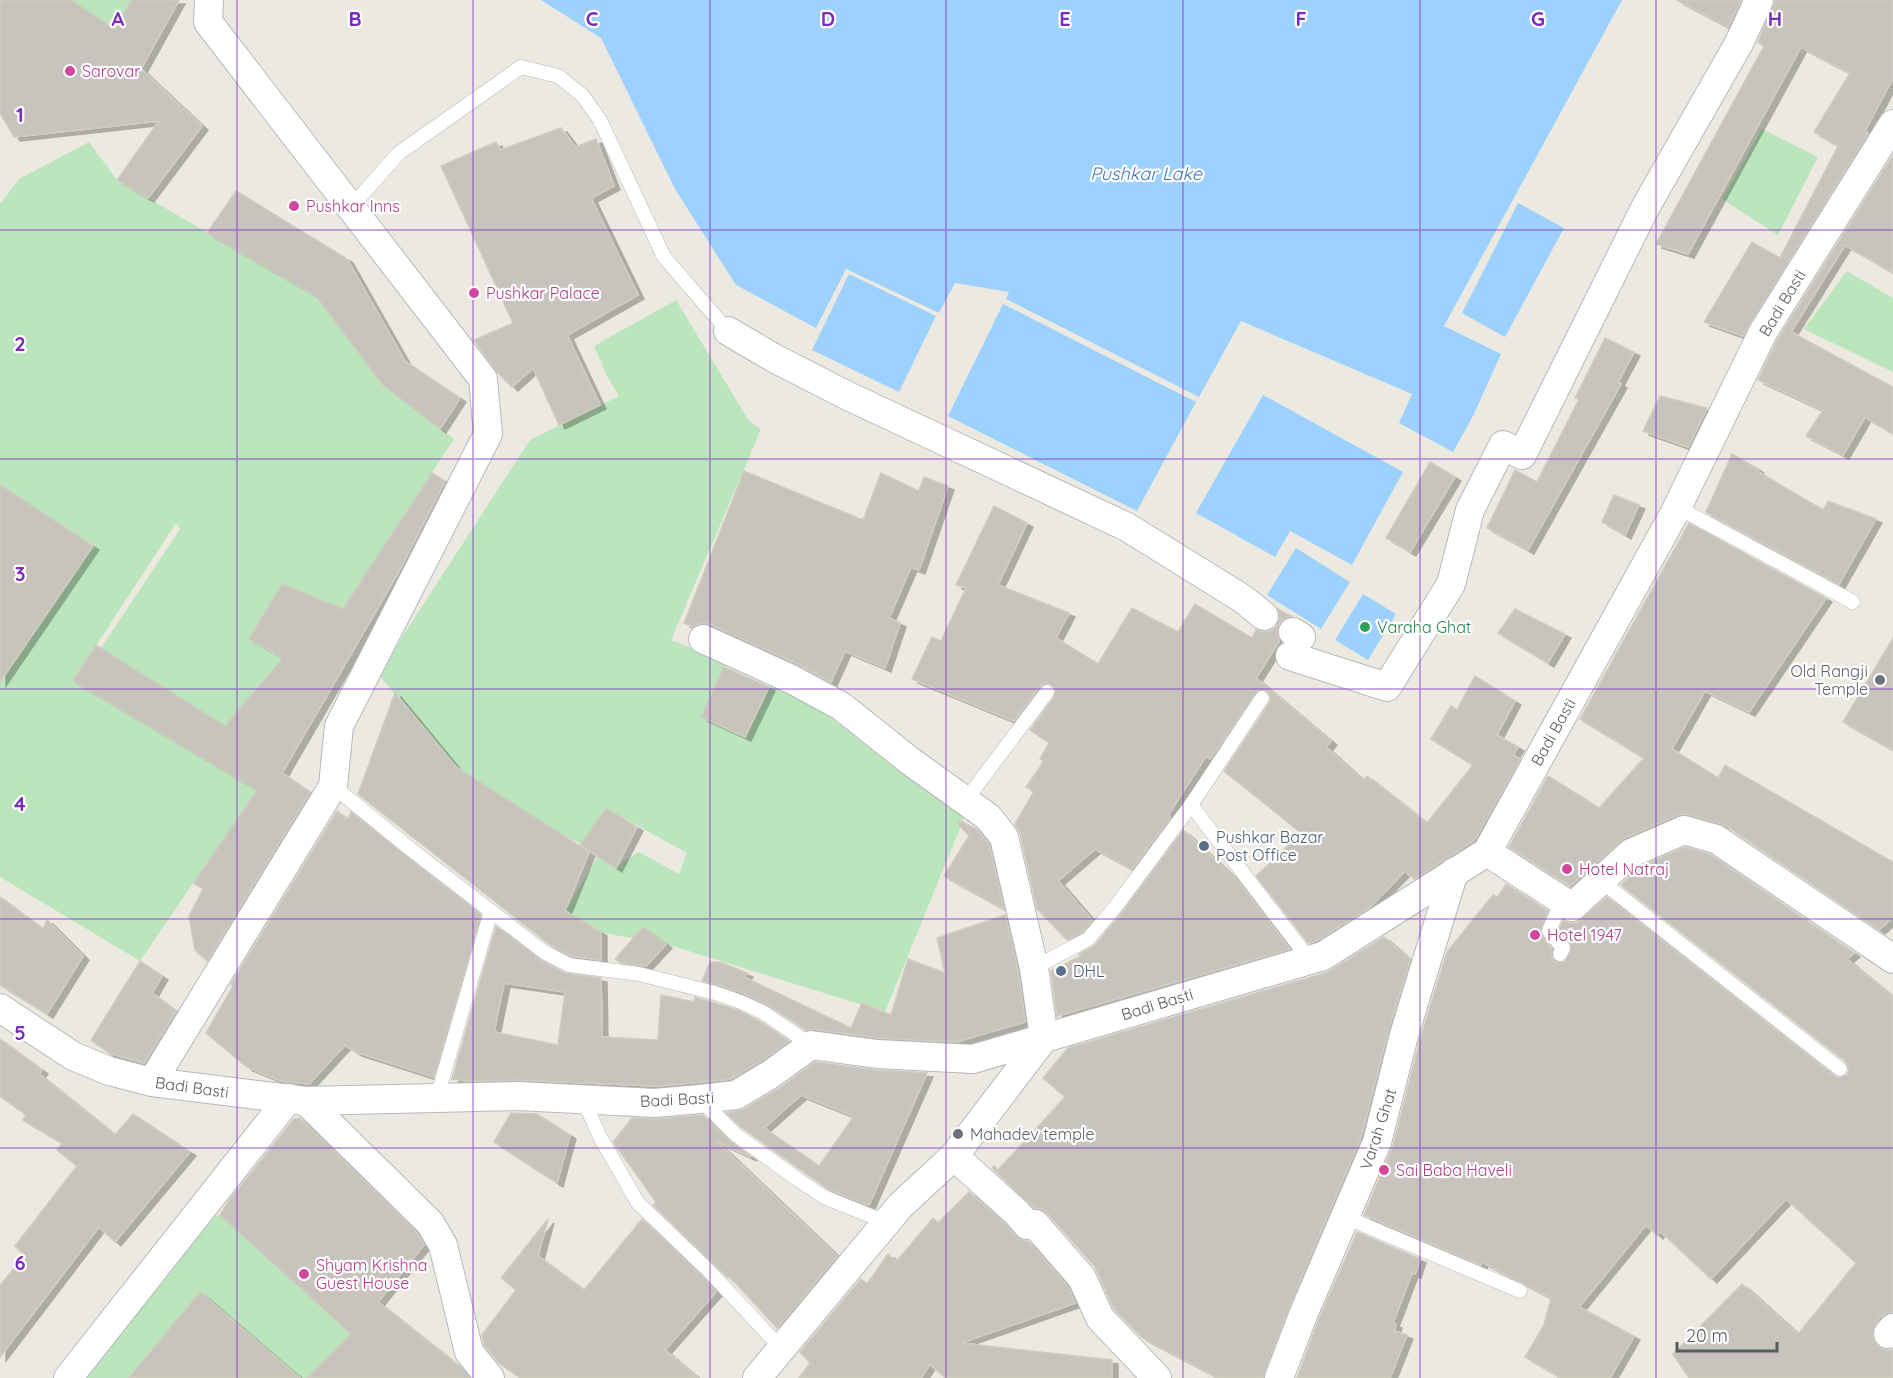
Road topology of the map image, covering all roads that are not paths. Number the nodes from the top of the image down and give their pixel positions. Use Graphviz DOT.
graph roads {
  1 [pos="1759,0"];
  2 [pos="208,11"];
  3 [pos="1891,131"];
  4 [pos="351,207"];
  5 [pos="728,331"];
  6 [pos="1677,507"];
  7 [pos="1852,602"];
  8 [pos="1264,616"];
  9 [pos="703,639"];
  10 [pos="1295,642"];
  11 [pos="1047,692"];
  12 [pos="1262,698"];
  13 [pos="333,786"];
  14 [pos="966,801"];
  15 [pos="1191,805"];
  16 [pos="1487,852"];
  17 [pos="1454,873"];
  18 [pos="1601,881"];
  19 [pos="1562,900"];
  20 [pos="491,911"];
  21 [pos="1560,954"];
  22 [pos="1309,959"];
  23 [pos="1893,959"];
  24 [pos="1034,968"];
  25 [pos="0,1008"];
  26 [pos="1044,1038"];
  27 [pos="811,1045"];
  28 [pos="1840,1069"];
  29 [pos="152,1082"];
  30 [pos="437,1097"];
  31 [pos="298,1099"];
  32 [pos="584,1099"];
  33 [pos="700,1099"];
  34 [pos="954,1156"];
  35 [pos="1345,1217"];
  36 [pos="886,1222"];
  37 [pos="1520,1291"];
  38 [pos="770,1368"];
  39 [pos="68,1378"];
  40 [pos="490,1378"];
  41 [pos="1157,1378"];
  42 [pos="1279,1378"];
  1 -- 10 [label="street"];
  2 -- 4 [label="street"];
  3 -- 6 [label="street, Badi Basti"];
  4 -- 5 [label="lane"];
  4 -- 13 [label="street"];
  5 -- 8 [label="street"];
  6 -- 7 [label="lane"];
  6 -- 16 [label="street, Badi Basti"];
  9 -- 14 [label="street"];
  11 -- 14 [label="lane"];
  12 -- 15 [label="lane"];
  13 -- 20 [label="lane"];
  13 -- 29 [label="street"];
  14 -- 24 [label="street"];
  15 -- 22 [label="lane"];
  15 -- 24 [label="lane"];
  16 -- 17 [label="street, Badi Basti"];
  16 -- 19 [label="street"];
  17 -- 22 [label="street, Badi Basti"];
  17 -- 35 [label="street, Varah Ghat"];
  18 -- 19 [label="street"];
  18 -- 23 [label="street"];
  18 -- 28 [label="lane"];
  19 -- 21 [label="lane"];
  20 -- 27 [label="lane"];
  20 -- 30 [label="lane"];
  22 -- 26 [label="street, Badi Basti"];
  24 -- 26 [label="street"];
  25 -- 29 [label="street, Badi Basti"];
  26 -- 27 [label="street, Badi Basti"];
  26 -- 34 [label="street"];
  27 -- 33 [label="street, Badi Basti"];
  29 -- 31 [label="street, Badi Basti"];
  30 -- 31 [label="street, Badi Basti"];
  30 -- 32 [label="street, Badi Basti"];
  31 -- 39 [label="street"];
  31 -- 40 [label="street"];
  32 -- 33 [label="street, Badi Basti"];
  32 -- 38 [label="lane"];
  33 -- 36 [label="lane"];
  34 -- 36 [label="street"];
  34 -- 41 [label="street"];
  35 -- 37 [label="lane"];
  35 -- 42 [label="street, Varah Ghat"];
  36 -- 38 [label="street"];
}
